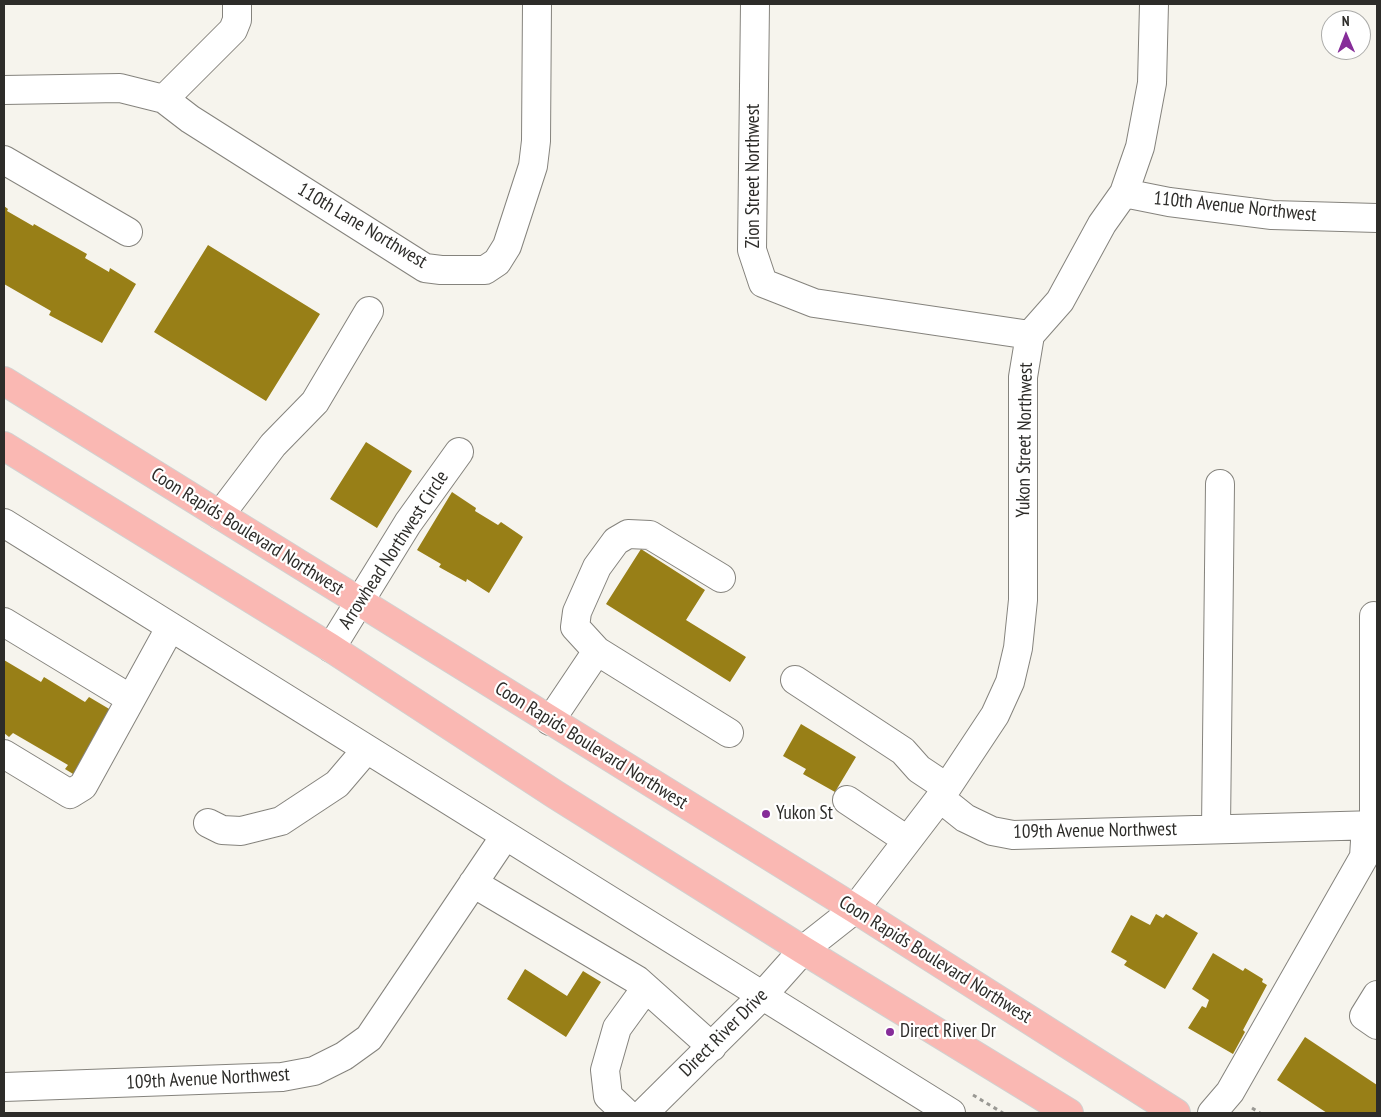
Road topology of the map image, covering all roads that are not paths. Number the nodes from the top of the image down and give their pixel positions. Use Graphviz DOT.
graph roads {
  1 [pos="237,4"];
  2 [pos="537,4"];
  3 [pos="755,4"];
  4 [pos="1154,4"];
  5 [pos="4,90"];
  6 [pos="164,99"];
  7 [pos="4,160"];
  8 [pos="1124,193"];
  9 [pos="1377,218"];
  10 [pos="128,232"];
  11 [pos="369,311"];
  12 [pos="1030,335"];
  13 [pos="4,381"];
  14 [pos="4,446"];
  15 [pos="459,452"];
  16 [pos="1220,484"];
  17 [pos="220,516"];
  18 [pos="4,524"];
  19 [pos="721,578"];
  20 [pos="360,602"];
  21 [pos="1374,616"];
  22 [pos="4,622"];
  23 [pos="170,628"];
  24 [pos="331,648"];
  25 [pos="597,651"];
  26 [pos="795,680"];
  27 [pos="131,699"];
  28 [pos="550,721"];
  29 [pos="730,733"];
  30 [pos="366,750"];
  31 [pos="4,754"];
  32 [pos="943,792"];
  33 [pos="847,800"];
  34 [pos="208,822"];
  35 [pos="1372,825"];
  36 [pos="1216,828"];
  37 [pos="505,836"];
  38 [pos="907,840"];
  39 [pos="473,883"];
  40 [pos="855,909"];
  41 [pos="803,950"];
  42 [pos="646,988"];
  43 [pos="1377,994"];
  44 [pos="762,996"];
  45 [pos="1377,1025"];
  46 [pos="712,1047"];
  47 [pos="4,1087"];
  48 [pos="626,1113"];
  49 [pos="644,1113"];
  50 [pos="951,1113"];
  51 [pos="1069,1113"];
  52 [pos="1176,1113"];
  53 [pos="1212,1113"];
  1 -- 6 [label="street"];
  2 -- 6 [label="street, 110th Lane Northwest"];
  3 -- 12 [label="street, Zion Street Northwest"];
  4 -- 8 [label="street, Yukon Street Northwest"];
  5 -- 6 [label="street, 110th Lane Northwest"];
  7 -- 10 [label="street"];
  8 -- 9 [label="street, 110th Avenue Northwest"];
  8 -- 12 [label="street, Yukon Street Northwest"];
  11 -- 17 [label="street"];
  12 -- 32 [label="street, Yukon Street Northwest"];
  13 -- 17 [label="main road, Coon Rapids Boulevard Northwest"];
  14 -- 24 [label="main road"];
  15 -- 20 [label="street, Arrowhead Northwest Circle"];
  16 -- 36 [label="street"];
  17 -- 20 [label="main road, Coon Rapids Boulevard Northwest"];
  18 -- 23 [label="street"];
  19 -- 25 [label="street"];
  20 -- 24 [label="street, Arrowhead Northwest Circle"];
  20 -- 28 [label="main road, Coon Rapids Boulevard Northwest"];
  21 -- 35 [label="street"];
  22 -- 27 [label="street"];
  23 -- 27 [label="street"];
  23 -- 30 [label="street"];
  24 -- 41 [label="main road"];
  25 -- 28 [label="street"];
  25 -- 29 [label="street"];
  26 -- 32 [label="street, 109th Avenue Northwest"];
  27 -- 31 [label="street"];
  28 -- 40 [label="main road, Coon Rapids Boulevard Northwest"];
  30 -- 34 [label="street"];
  30 -- 37 [label="street"];
  32 -- 36 [label="street, 109th Avenue Northwest"];
  32 -- 38 [label="street"];
  33 -- 38 [label="street"];
  35 -- 36 [label="street, 109th Avenue Northwest"];
  35 -- 53 [label="street"];
  37 -- 39 [label="street, 109th Avenue Northwest"];
  37 -- 44 [label="street"];
  38 -- 40 [label="street"];
  39 -- 42 [label="street"];
  39 -- 47 [label="street, 109th Avenue Northwest"];
  40 -- 41 [label="street"];
  40 -- 52 [label="main road, Coon Rapids Boulevard Northwest"];
  41 -- 44 [label="street, Direct River Drive"];
  41 -- 51 [label="main road"];
  42 -- 46 [label="street"];
  42 -- 48 [label="street"];
  43 -- 45 [label="street"];
  44 -- 46 [label="street, Direct River Drive"];
  44 -- 50 [label="street"];
  46 -- 49 [label="street, Direct River Drive"];
}
